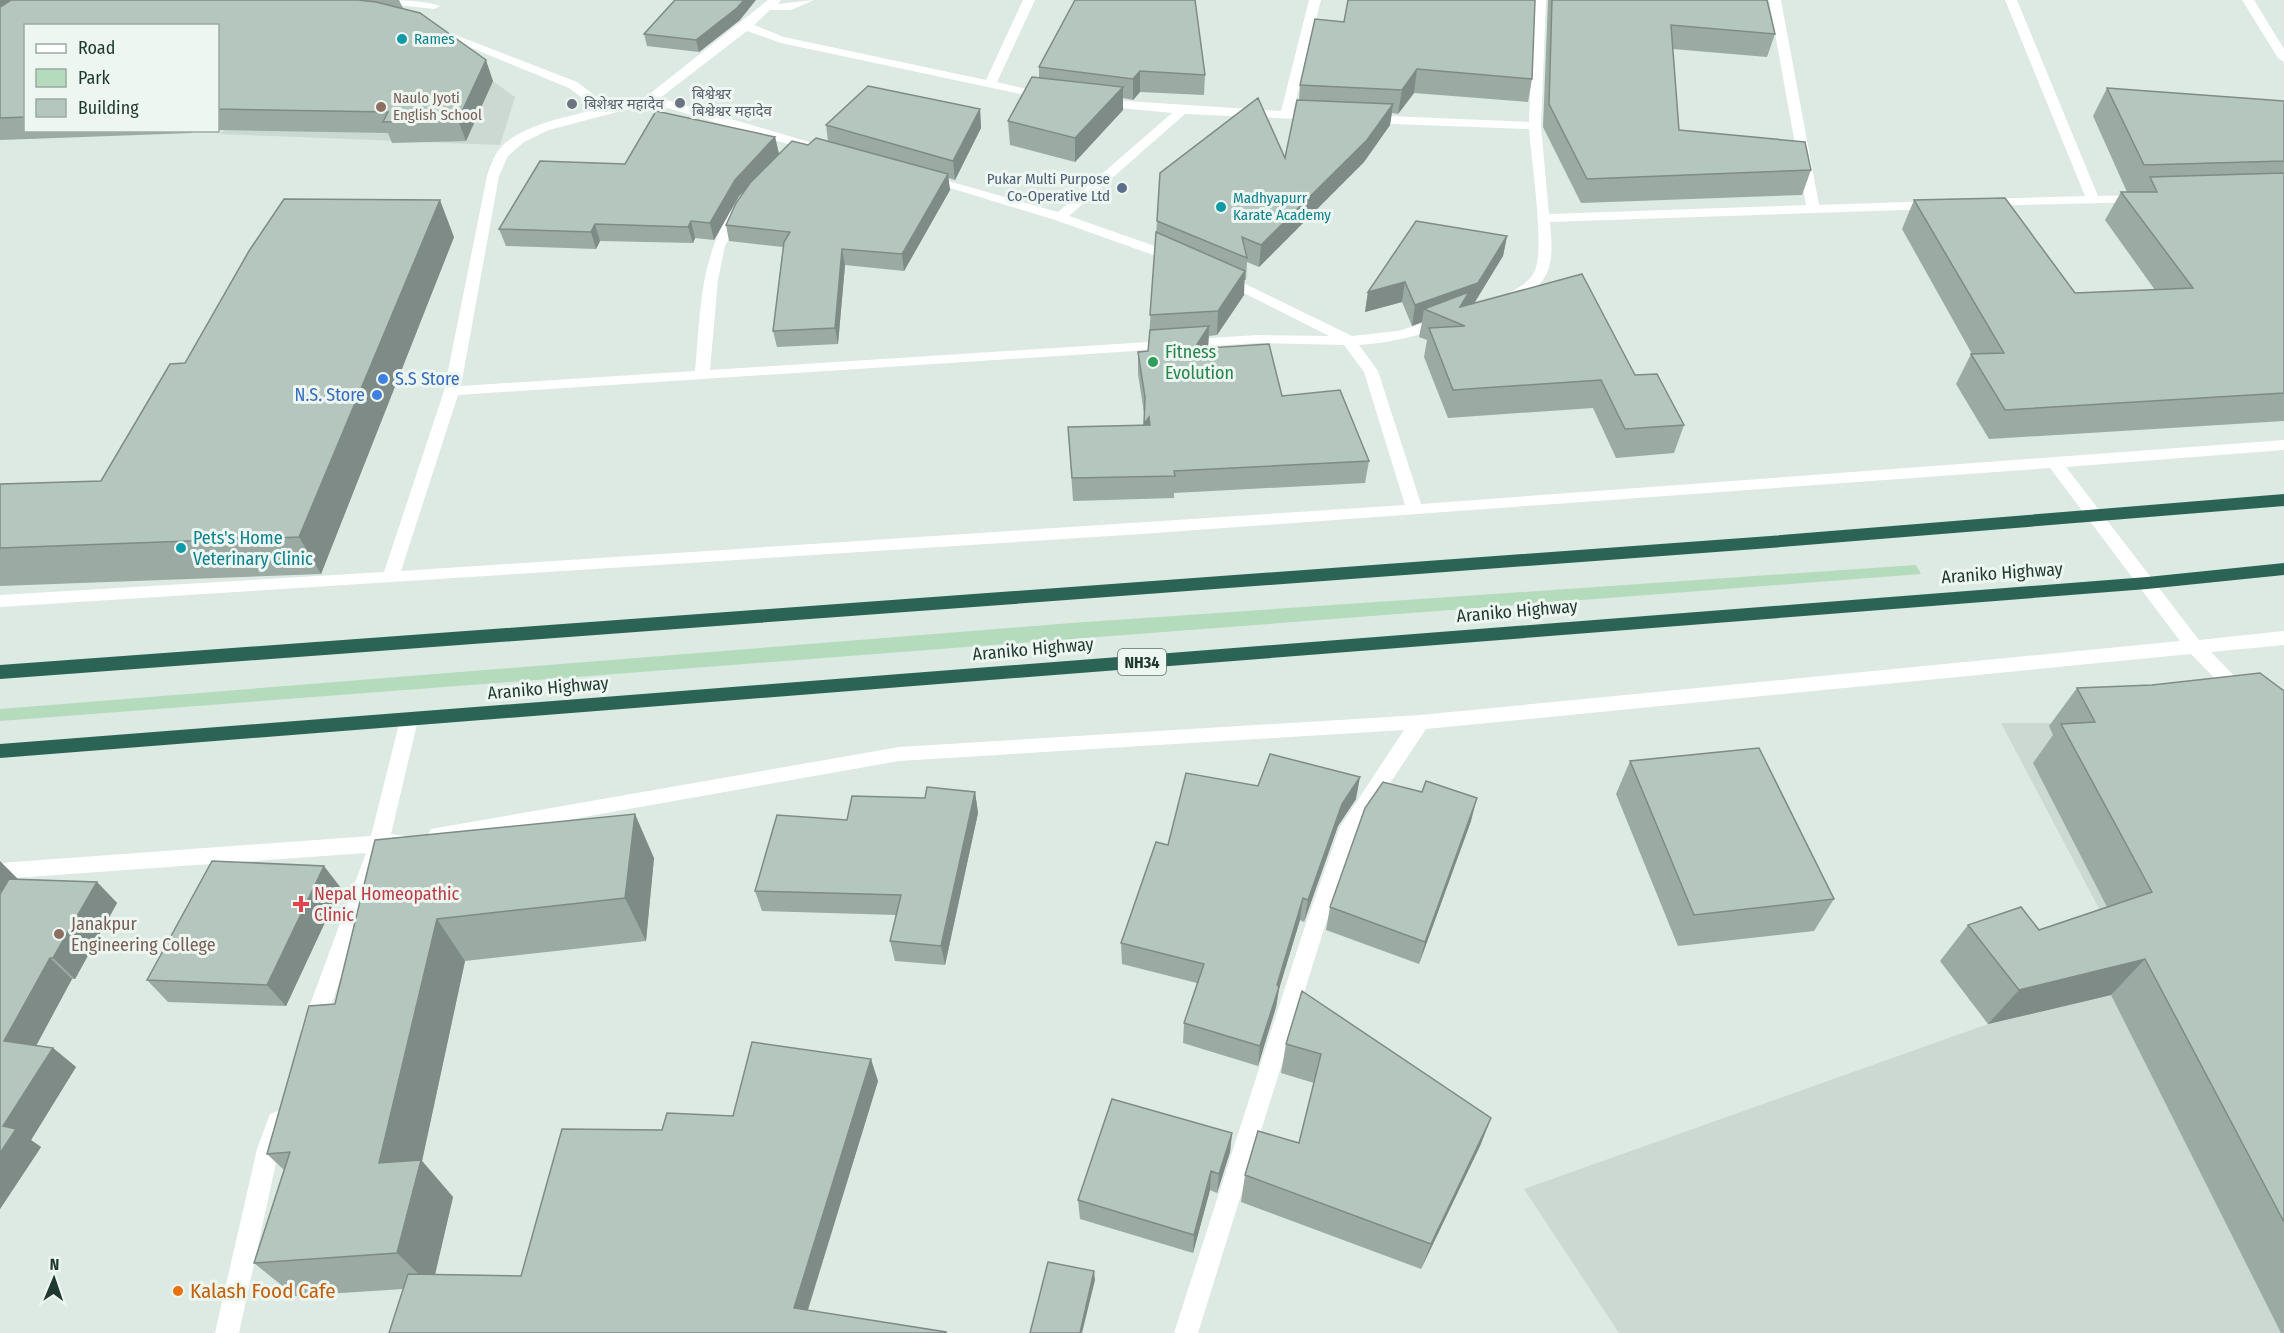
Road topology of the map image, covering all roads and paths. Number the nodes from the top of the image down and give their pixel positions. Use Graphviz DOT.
graph roads {
  1 [pos="380,0"];
  2 [pos="808,0"];
  3 [pos="1029,0"];
  4 [pos="1315,0"];
  5 [pos="1540,0"];
  6 [pos="1775,0"];
  7 [pos="2011,0"];
  8 [pos="2248,0"];
  9 [pos="433,3"];
  10 [pos="771,4"];
  11 [pos="418,26"];
  12 [pos="746,26"];
  13 [pos="440,31"];
  14 [pos="2284,58"];
  15 [pos="990,84"];
  16 [pos="1062,98"];
  17 [pos="651,99"];
  18 [pos="1083,100"];
  19 [pos="1182,110"];
  20 [pos="608,111"];
  21 [pos="1286,115"];
  22 [pos="1333,117"];
  23 [pos="1357,118"];
  24 [pos="1535,126"];
  25 [pos="800,143"];
  26 [pos="834,153"];
  27 [pos="787,156"];
  28 [pos="913,175"];
  29 [pos="749,195"];
  30 [pos="2152,199"];
  31 [pos="2092,200"];
  32 [pos="1976,203"];
  33 [pos="1953,204"];
  34 [pos="1813,208"];
  35 [pos="1060,217"];
  36 [pos="1543,218"];
  37 [pos="1192,264"];
  38 [pos="1213,273"];
  39 [pos="1485,307"];
  40 [pos="1456,316"];
  41 [pos="1348,340"];
  42 [pos="702,375"];
  43 [pos="452,391"];
  44 [pos="2284,445"];
  45 [pos="2054,463"];
  46 [pos="2284,500"];
  47 [pos="1414,508"];
  48 [pos="2094,515"];
  49 [pos="2284,569"];
  50 [pos="390,578"];
  51 [pos="2147,584"];
  52 [pos="0,601"];
  53 [pos="2284,638"];
  54 [pos="2193,645"];
  55 [pos="0,672"];
  56 [pos="2256,710"];
  57 [pos="409,720"];
  58 [pos="1420,722"];
  59 [pos="0,751"];
  60 [pos="379,844"];
  61 [pos="0,871"];
  62 [pos="303,1051"];
  63 [pos="284,1106"];
  64 [pos="226,1333"];
  65 [pos="1186,1333"];
  1 -- 9 [label="street"];
  2 -- 10 [label="street"];
  3 -- 15 [label="street"];
  4 -- 21 [label="street"];
  5 -- 24 [label="street"];
  6 -- 34 [label="street"];
  7 -- 31 [label="street"];
  8 -- 14 [label="street"];
  9 -- 13 [label="street"];
  10 -- 12 [label="street"];
  11 -- 13 [label="street"];
  12 -- 15 [label="street"];
  12 -- 17 [label="street"];
  13 -- 20 [label="street"];
  15 -- 16 [label="street"];
  17 -- 20 [label="street"];
  17 -- 25 [label="street"];
  18 -- 19 [label="street"];
  19 -- 21 [label="street"];
  19 -- 35 [label="street"];
  20 -- 43 [label="street"];
  21 -- 22 [label="street"];
  23 -- 24 [label="street"];
  24 -- 36 [label="street"];
  25 -- 26 [label="street"];
  25 -- 27 [label="street"];
  28 -- 35 [label="street"];
  29 -- 42 [label="street"];
  30 -- 31 [label="street"];
  31 -- 32 [label="street"];
  33 -- 34 [label="street"];
  34 -- 36 [label="street"];
  35 -- 37 [label="street"];
  36 -- 39 [label="street"];
  38 -- 41 [label="street"];
  40 -- 41 [label="street"];
  41 -- 42 [label="street"];
  41 -- 47 [label="street"];
  42 -- 43 [label="street"];
  43 -- 50 [label="street"];
  44 -- 45 [label="street"];
  45 -- 47 [label="street"];
  45 -- 48 [label="street"];
  46 -- 48 [label="highway"];
  47 -- 50 [label="street"];
  48 -- 51 [label="street"];
  48 -- 55 [label="highway"];
  49 -- 51 [label="highway, Araniko Highway / NH34"];
  50 -- 52 [label="street"];
  51 -- 54 [label="street"];
  51 -- 57 [label="highway, Araniko Highway / NH34"];
  53 -- 54 [label="street"];
  54 -- 56 [label="street"];
  54 -- 58 [label="street"];
  57 -- 59 [label="highway, Araniko Highway / NH34"];
  57 -- 60 [label="street"];
  58 -- 60 [label="street"];
  58 -- 65 [label="street"];
  60 -- 61 [label="street"];
  60 -- 62 [label="street"];
  63 -- 64 [label="street"];
}
